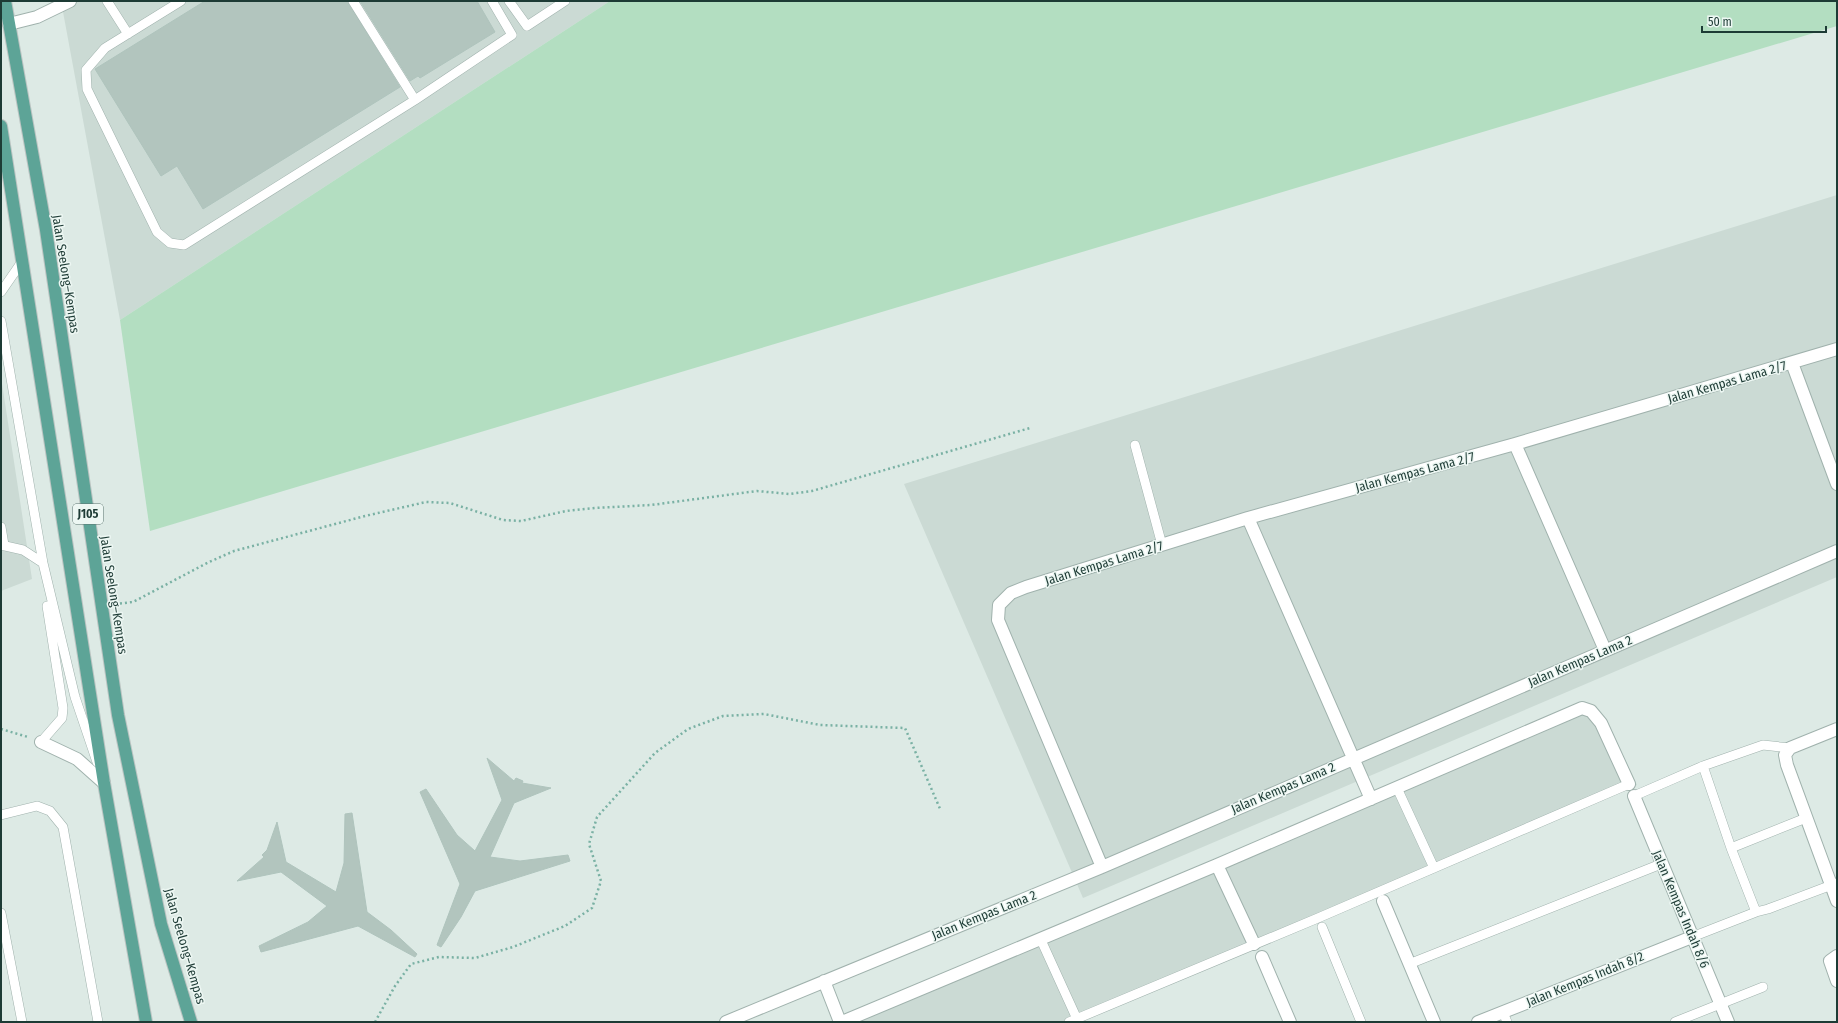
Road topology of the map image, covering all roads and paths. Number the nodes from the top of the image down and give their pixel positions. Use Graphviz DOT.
graph roads {
  1 [pos="5,1"];
  2 [pos="70,1"];
  3 [pos="107,1"];
  4 [pos="181,1"];
  5 [pos="354,1"];
  6 [pos="492,1"];
  7 [pos="509,1"];
  8 [pos="565,1"];
  9 [pos="9,24"];
  10 [pos="527,26"];
  11 [pos="128,34"];
  12 [pos="512,35"];
  13 [pos="415,100"];
  14 [pos="1,126"];
  15 [pos="22,263"];
  16 [pos="1,292"];
  17 [pos="1,321"];
  18 [pos="3,339"];
  19 [pos="1837,349"];
  20 [pos="1792,363"];
  21 [pos="1030,428"];
  22 [pos="1515,444"];
  23 [pos="1135,445"];
  24 [pos="1837,484"];
  25 [pos="1248,518"];
  26 [pos="1,526"];
  27 [pos="3,545"];
  28 [pos="1162,545"];
  29 [pos="1837,550"];
  30 [pos="42,563"];
  31 [pos="101,605"];
  32 [pos="1604,650"];
  33 [pos="1,729"];
  34 [pos="1837,729"];
  35 [pos="41,742"];
  36 [pos="1790,748"];
  37 [pos="1354,757"];
  38 [pos="1703,766"];
  39 [pos="104,783"];
  40 [pos="1629,784"];
  41 [pos="1397,788"];
  42 [pos="1634,796"];
  43 [pos="1371,799"];
  44 [pos="940,811"];
  45 [pos="1,815"];
  46 [pos="1806,818"];
  47 [pos="1731,848"];
  48 [pos="1661,864"];
  49 [pos="1217,866"];
  50 [pos="1102,867"];
  51 [pos="1434,868"];
  52 [pos="1834,884"];
  53 [pos="1383,901"];
  54 [pos="1837,901"];
  55 [pos="1756,912"];
  56 [pos="1,913"];
  57 [pos="1322,927"];
  58 [pos="1692,937"];
  59 [pos="1041,940"];
  60 [pos="1254,944"];
  61 [pos="1837,956"];
  62 [pos="1262,957"];
  63 [pos="1409,964"];
  64 [pos="824,981"];
  65 [pos="1837,981"];
  66 [pos="1763,987"];
  67 [pos="1720,1004"];
  68 [pos="1505,1017"];
  69 [pos="1073,1020"];
  70 [pos="22,1022"];
  71 [pos="98,1022"];
  72 [pos="146,1022"];
  73 [pos="191,1022"];
  74 [pos="375,1022"];
  75 [pos="726,1022"];
  76 [pos="841,1022"];
  77 [pos="1290,1022"];
  78 [pos="1361,1022"];
  79 [pos="1434,1022"];
  80 [pos="1478,1022"];
  81 [pos="1675,1022"];
  82 [pos="1728,1022"];
  1 -- 9 [label="main road, Jalan Seelong–Kempas / J105"];
  2 -- 9 [label="street"];
  3 -- 11 [label="lane"];
  4 -- 11 [label="lane"];
  5 -- 13 [label="lane"];
  6 -- 12 [label="lane"];
  7 -- 10 [label="lane"];
  8 -- 10 [label="lane"];
  9 -- 31 [label="main road, Jalan Seelong–Kempas / J105"];
  10 -- 12 [label="lane"];
  11 -- 13 [label="lane"];
  12 -- 13 [label="lane"];
  14 -- 15 [label="main road, J105"];
  15 -- 16 [label="lane"];
  15 -- 39 [label="main road, J105"];
  17 -- 18 [label="lane"];
  18 -- 30 [label="lane"];
  19 -- 20 [label="street, Jalan Kempas Lama 2/7"];
  20 -- 22 [label="street, Jalan Kempas Lama 2/7"];
  20 -- 24 [label="street"];
  21 -- 31 [label="path"];
  22 -- 25 [label="street, Jalan Kempas Lama 2/7"];
  22 -- 32 [label="street"];
  23 -- 28 [label="lane"];
  25 -- 28 [label="street, Jalan Kempas Lama 2/7"];
  25 -- 37 [label="street"];
  26 -- 27 [label="lane"];
  27 -- 30 [label="lane"];
  28 -- 50 [label="street, Jalan Kempas Lama 2/7"];
  29 -- 32 [label="street, Jalan Kempas Lama 2"];
  30 -- 35 [label="lane"];
  30 -- 39 [label="lane"];
  31 -- 73 [label="main road, Jalan Seelong–Kempas / J105"];
  32 -- 37 [label="street, Jalan Kempas Lama 2"];
  33 -- 35 [label="path"];
  34 -- 36 [label="street"];
  35 -- 39 [label="street"];
  36 -- 38 [label="lane"];
  36 -- 46 [label="street"];
  37 -- 43 [label="street"];
  37 -- 50 [label="street, Jalan Kempas Lama 2"];
  38 -- 42 [label="lane"];
  38 -- 47 [label="lane"];
  39 -- 72 [label="main road, J105"];
  40 -- 41 [label="street"];
  40 -- 51 [label="lane"];
  41 -- 43 [label="street"];
  41 -- 51 [label="lane"];
  42 -- 48 [label="street, Jalan Kempas Indah 8/6"];
  43 -- 49 [label="street"];
  44 -- 74 [label="path"];
  45 -- 71 [label="lane"];
  46 -- 47 [label="lane"];
  46 -- 52 [label="street"];
  47 -- 55 [label="lane"];
  48 -- 58 [label="street, Jalan Kempas Indah 8/6"];
  48 -- 63 [label="lane"];
  49 -- 59 [label="street"];
  49 -- 60 [label="street"];
  50 -- 64 [label="street, Jalan Kempas Lama 2"];
  51 -- 60 [label="lane"];
  52 -- 54 [label="street"];
  52 -- 55 [label="lane"];
  53 -- 63 [label="street"];
  55 -- 58 [label="lane"];
  56 -- 70 [label="lane"];
  57 -- 78 [label="lane"];
  58 -- 67 [label="street, Jalan Kempas Indah 8/6"];
  58 -- 68 [label="street, Jalan Kempas Indah 8/2"];
  59 -- 69 [label="lane"];
  59 -- 76 [label="street"];
  60 -- 69 [label="lane"];
  61 -- 65 [label="street"];
  62 -- 77 [label="street"];
  63 -- 79 [label="street"];
  64 -- 75 [label="street, Jalan Kempas Lama 2"];
  64 -- 76 [label="street"];
  66 -- 67 [label="lane"];
  67 -- 81 [label="lane"];
  67 -- 82 [label="street, Jalan Kempas Indah 8/6"];
  68 -- 80 [label="street, Jalan Kempas Indah 8/2"];
}
